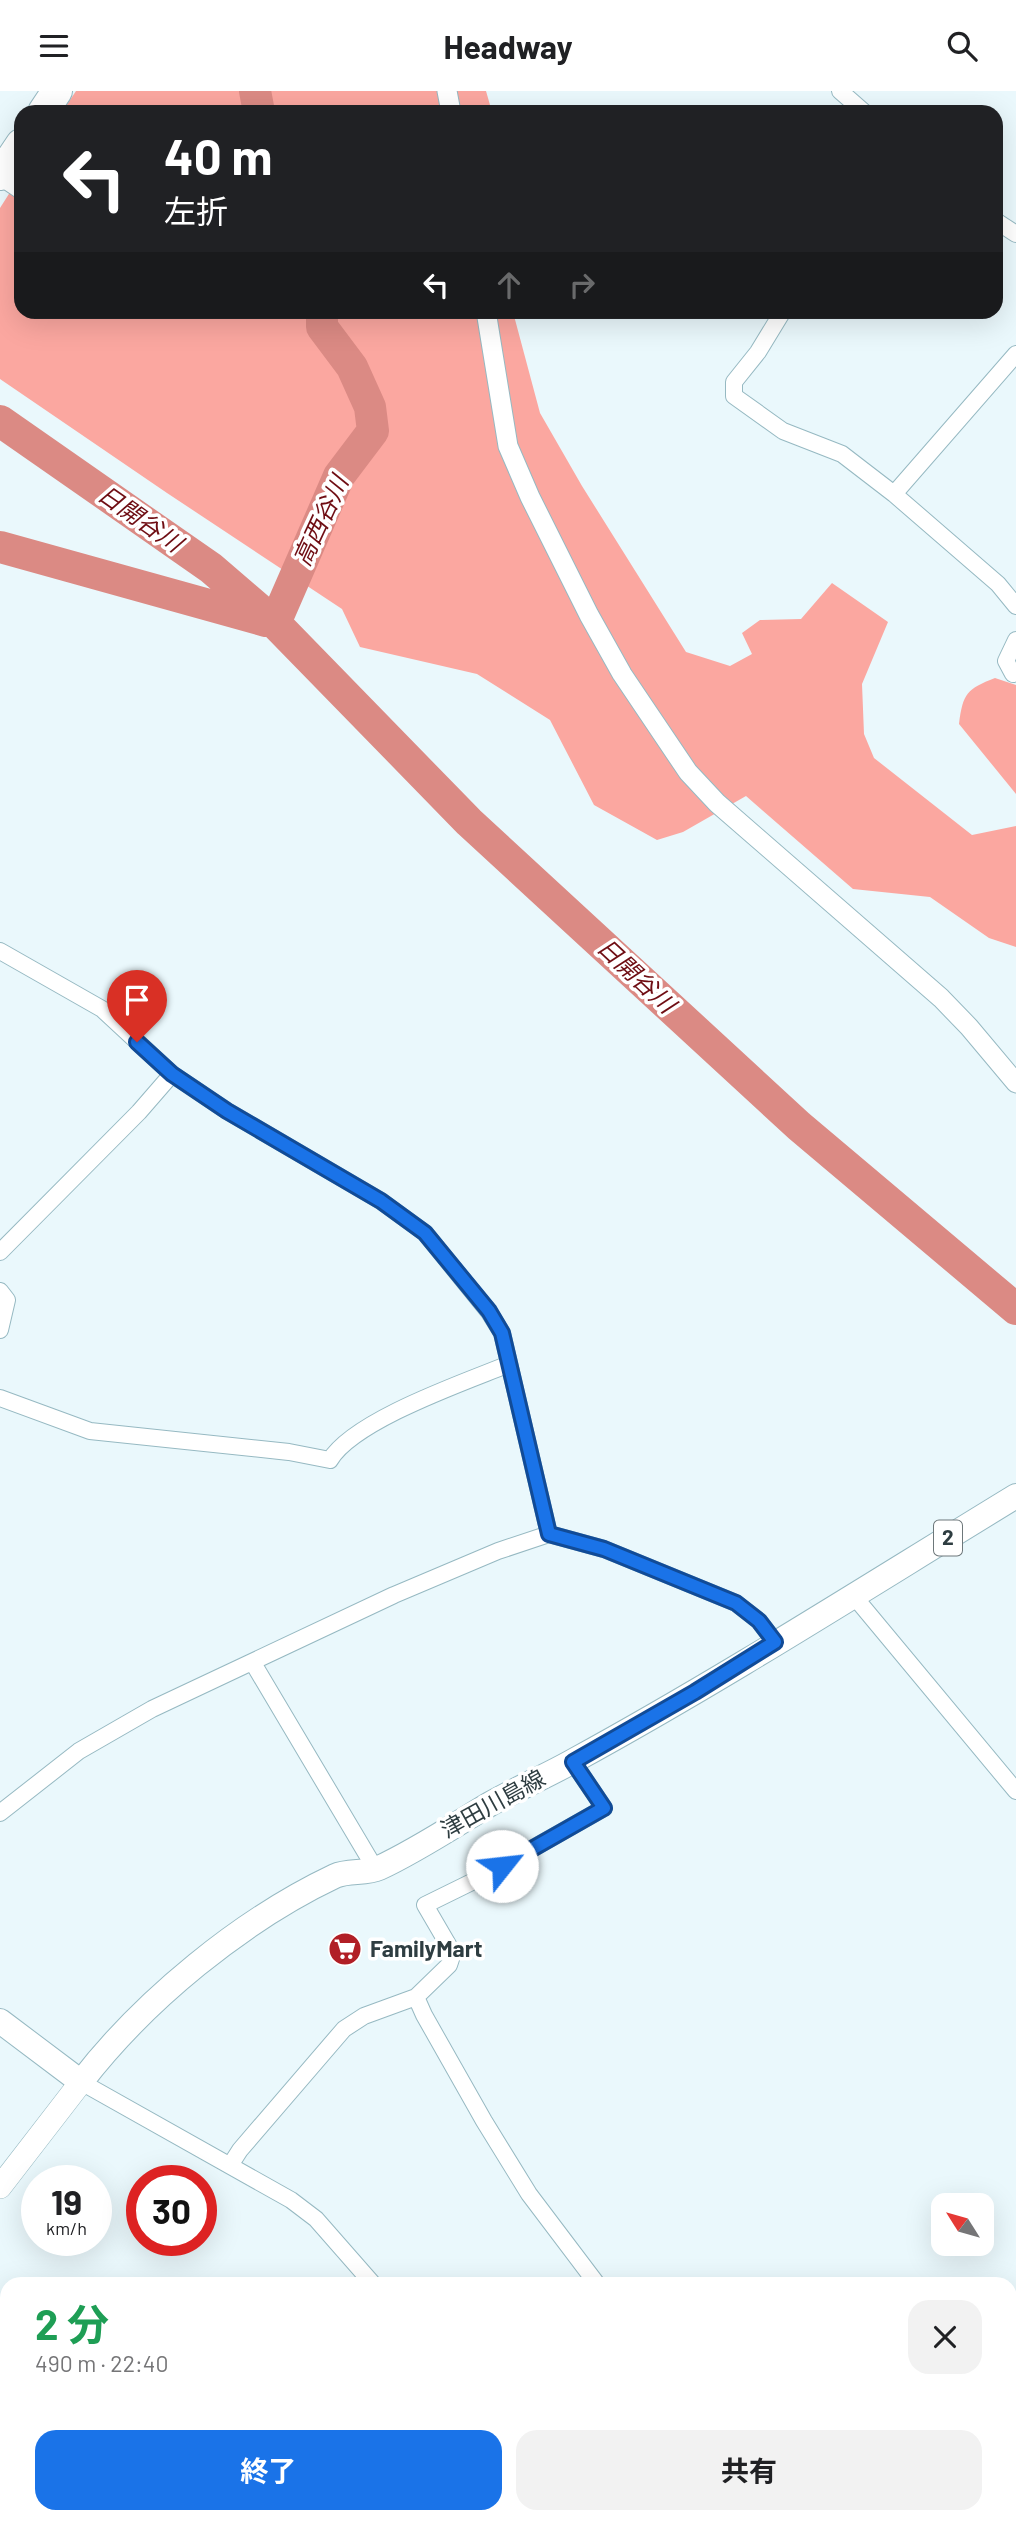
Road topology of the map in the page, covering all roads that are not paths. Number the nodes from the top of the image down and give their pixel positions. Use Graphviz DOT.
graph roads {
  1 [pos="840,91"];
  2 [pos="856,105"];
  3 [pos="14,155"];
  4 [pos="0,176"];
  5 [pos="487,319"];
  6 [pos="778,319"];
  7 [pos="1016,354"];
  8 [pos="894,494"];
  9 [pos="1016,606"];
  10 [pos="1016,640"];
  11 [pos="1013,674"];
  12 [pos="0,951"];
  13 [pos="172,1074"];
  14 [pos="1016,1083"];
  15 [pos="0,1252"];
  16 [pos="0,1291"];
  17 [pos="0,1331"];
  18 [pos="509,1364"];
  19 [pos="0,1398"];
  20 [pos="1016,1496"];
  21 [pos="549,1534"];
  22 [pos="853,1595"];
  23 [pos="775,1642"];
  24 [pos="253,1663"];
  25 [pos="573,1762"];
  26 [pos="1016,1791"];
  27 [pos="0,1813"];
  28 [pos="376,1870"];
  29 [pos="416,1997"];
  30 [pos="0,2021"];
  31 [pos="81,2082"];
  32 [pos="231,2164"];
  33 [pos="0,2187"];
  34 [pos="367,2277"];
  35 [pos="592,2277"];
  1 -- 2 [label="street"];
  3 -- 4 [label="highway"];
  5 -- 14 [label="street"];
  6 -- 8 [label="street"];
  7 -- 8 [label="street"];
  8 -- 9 [label="street"];
  10 -- 11 [label="street"];
  12 -- 13 [label="street"];
  13 -- 15 [label="street"];
  13 -- 18 [label="street"];
  16 -- 17 [label="street"];
  18 -- 19 [label="street"];
  18 -- 21 [label="street"];
  20 -- 22 [label="main road, 津田川島線 / 2"];
  21 -- 23 [label="street"];
  21 -- 24 [label="street"];
  22 -- 23 [label="main road, 津田川島線 / 2"];
  22 -- 26 [label="street"];
  23 -- 25 [label="main road, 津田川島線 / 2"];
  24 -- 27 [label="street"];
  24 -- 28 [label="street"];
  25 -- 28 [label="main road, 津田川島線 / 2"];
  25 -- 29 [label="street"];
  28 -- 31 [label="main road, 津田川島線 / 2"];
  29 -- 32 [label="street"];
  29 -- 35 [label="street"];
  30 -- 31 [label="main road"];
  31 -- 32 [label="street"];
  31 -- 33 [label="main road"];
  32 -- 34 [label="street"];
}
